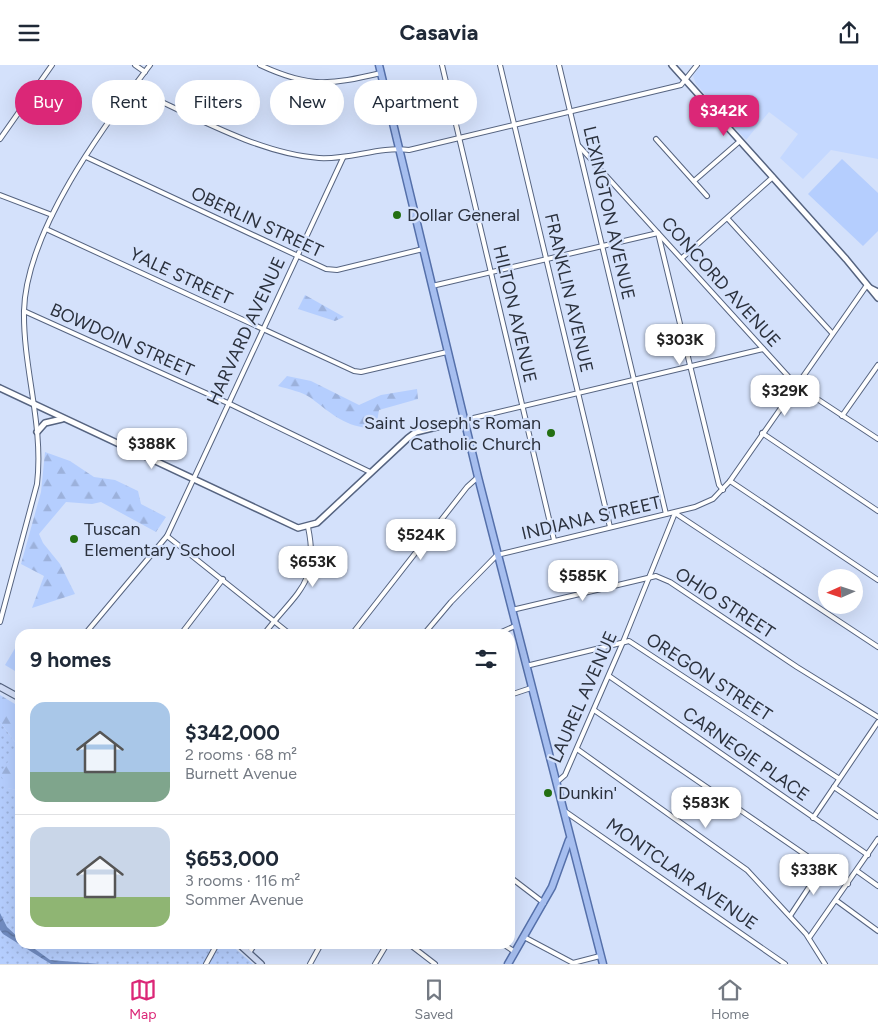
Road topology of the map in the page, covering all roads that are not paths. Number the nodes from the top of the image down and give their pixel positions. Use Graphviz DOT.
graph roads {
  1 [pos="52,65"];
  2 [pos="135,65"];
  3 [pos="150,65"];
  4 [pos="260,65"];
  5 [pos="379,65"];
  6 [pos="442,65"];
  7 [pos="500,65"];
  8 [pos="560,65"];
  9 [pos="672,65"];
  10 [pos="697,65"];
  11 [pos="145,72"];
  12 [pos="381,73"];
  13 [pos="138,80"];
  14 [pos="686,81"];
  15 [pos="165,102"];
  16 [pos="570,112"];
  17 [pos="107,125"];
  18 [pos="514,125"];
  19 [pos="459,138"];
  20 [pos="0,139"];
  21 [pos="656,139"];
  22 [pos="740,141"];
  23 [pos="579,146"];
  24 [pos="400,149"];
  25 [pos="86,157"];
  26 [pos="342,158"];
  27 [pos="773,177"];
  28 [pos="694,181"];
  29 [pos="0,195"];
  30 [pos="707,196"];
  31 [pos="52,215"];
  32 [pos="728,219"];
  33 [pos="46,229"];
  34 [pos="658,233"];
  35 [pos="603,246"];
  36 [pos="423,249"];
  37 [pos="296,255"];
  38 [pos="682,258"];
  39 [pos="546,259"];
  40 [pos="491,273"];
  41 [pos="432,286"];
  42 [pos="869,287"];
  43 [pos="878,292"];
  44 [pos="878,298"];
  45 [pos="24,311"];
  46 [pos="262,329"];
  47 [pos="832,333"];
  48 [pos="763,349"];
  49 [pos="448,352"];
  50 [pos="878,365"];
  51 [pos="690,367"];
  52 [pos="634,379"];
  53 [pos="796,385"];
  54 [pos="0,388"];
  55 [pos="578,393"];
  56 [pos="228,403"];
  57 [pos="35,406"];
  58 [pos="522,406"];
  59 [pos="842,416"];
  60 [pos="64,419"];
  61 [pos="465,419"];
  62 [pos="37,432"];
  63 [pos="762,433"];
  64 [pos="878,439"];
  65 [pos="370,472"];
  66 [pos="478,477"];
  67 [pos="193,478"];
  68 [pos="730,481"];
  69 [pos="723,490"];
  70 [pos="878,511"];
  71 [pos="675,513"];
  72 [pos="666,514"];
  73 [pos="308,527"];
  74 [pos="610,527"];
  75 [pos="167,536"];
  76 [pos="554,540"];
  77 [pos="497,555"];
  78 [pos="651,575"];
  79 [pos="223,579"];
  80 [pos="878,580"];
  81 [pos="512,610"];
  82 [pos="274,621"];
  83 [pos="0,622"];
  84 [pos="515,626"];
  85 [pos="89,629"];
  86 [pos="185,629"];
  87 [pos="268,629"];
  88 [pos="284,629"];
  89 [pos="356,629"];
  90 [pos="428,629"];
  91 [pos="508,629"];
  92 [pos="623,642"];
  93 [pos="878,647"];
  94 [pos="526,666"];
  95 [pos="609,677"];
  96 [pos="0,687"];
  97 [pos="531,688"];
  98 [pos="515,693"];
  99 [pos="15,695"];
  100 [pos="594,710"];
  101 [pos="878,717"];
  102 [pos="878,722"];
  103 [pos="577,749"];
  104 [pos="838,778"];
  105 [pos="556,783"];
  106 [pos="834,787"];
  107 [pos="562,809"];
  108 [pos="813,817"];
  109 [pos="878,817"];
  110 [pos="569,839"];
  111 [pos="878,839"];
  112 [pos="868,855"];
  113 [pos="823,866"];
  114 [pos="857,871"];
  115 [pos="515,881"];
  116 [pos="848,884"];
  117 [pos="878,886"];
  118 [pos="837,901"];
  119 [pos="544,903"];
  120 [pos="790,916"];
  121 [pos="878,931"];
  122 [pos="524,937"];
  123 [pos="809,938"];
  124 [pos="214,949"];
  125 [pos="245,949"];
  126 [pos="252,949"];
  127 [pos="319,949"];
  128 [pos="384,949"];
  129 [pos="416,949"];
  130 [pos="510,949"];
  131 [pos="514,952"];
  132 [pos="249,953"];
  133 [pos="600,957"];
  134 [pos="206,964"];
  135 [pos="261,964"];
  136 [pos="310,964"];
  137 [pos="375,964"];
  138 [pos="435,964"];
  139 [pos="508,964"];
  140 [pos="602,964"];
  141 [pos="785,964"];
  142 [pos="824,964"];
  1 -- 20 [label="street"];
  2 -- 11 [label="street"];
  3 -- 11 [label="street"];
  4 -- 12 [label="street"];
  5 -- 12 [label="main road"];
  6 -- 19 [label="street, HILTON AVENUE"];
  7 -- 18 [label="street, FRANKLIN AVENUE"];
  8 -- 16 [label="street, LEXINGTON AVENUE"];
  9 -- 14 [label="street"];
  10 -- 14 [label="street"];
  11 -- 13 [label="street"];
  12 -- 24 [label="main road"];
  14 -- 16 [label="street"];
  14 -- 22 [label="street"];
  15 -- 26 [label="street"];
  16 -- 18 [label="street"];
  16 -- 23 [label="street, LEXINGTON AVENUE"];
  17 -- 25 [label="street"];
  18 -- 19 [label="street"];
  18 -- 39 [label="street, FRANKLIN AVENUE"];
  19 -- 24 [label="street"];
  19 -- 40 [label="street, HILTON AVENUE"];
  21 -- 28 [label="street"];
  22 -- 27 [label="street"];
  22 -- 28 [label="street"];
  23 -- 34 [label="street, CONCORD AVENUE"];
  23 -- 35 [label="street, LEXINGTON AVENUE"];
  24 -- 26 [label="street"];
  24 -- 36 [label="main road"];
  25 -- 31 [label="street"];
  25 -- 37 [label="street, OBERLIN STREET"];
  26 -- 37 [label="street, HARVARD AVENUE"];
  27 -- 32 [label="street"];
  27 -- 42 [label="street"];
  28 -- 30 [label="street"];
  29 -- 31 [label="street"];
  31 -- 33 [label="street"];
  32 -- 38 [label="street"];
  32 -- 47 [label="street"];
  33 -- 45 [label="street"];
  33 -- 46 [label="street, YALE STREET"];
  34 -- 35 [label="street"];
  34 -- 38 [label="street, CONCORD AVENUE"];
  34 -- 51 [label="street"];
  35 -- 39 [label="street"];
  35 -- 52 [label="street, LEXINGTON AVENUE"];
  36 -- 37 [label="street, OBERLIN STREET"];
  36 -- 41 [label="main road"];
  37 -- 46 [label="street, HARVARD AVENUE"];
  38 -- 48 [label="street, CONCORD AVENUE"];
  39 -- 40 [label="street"];
  39 -- 55 [label="street, FRANKLIN AVENUE"];
  40 -- 41 [label="street"];
  40 -- 58 [label="street, HILTON AVENUE"];
  41 -- 49 [label="main road"];
  42 -- 43 [label="street"];
  42 -- 44 [label="street"];
  42 -- 47 [label="street"];
  45 -- 56 [label="street, BOWDOIN STREET"];
  45 -- 57 [label="street"];
  46 -- 49 [label="street, YALE STREET"];
  46 -- 56 [label="street, HARVARD AVENUE"];
  47 -- 53 [label="street"];
  48 -- 51 [label="street"];
  48 -- 53 [label="street, CONCORD AVENUE"];
  49 -- 61 [label="main road"];
  50 -- 59 [label="street"];
  51 -- 52 [label="street"];
  51 -- 69 [label="street"];
  52 -- 55 [label="street"];
  52 -- 72 [label="street, LEXINGTON AVENUE"];
  53 -- 59 [label="street, CONCORD AVENUE"];
  53 -- 63 [label="street"];
  54 -- 57 [label="street"];
  55 -- 58 [label="street"];
  55 -- 74 [label="street, FRANKLIN AVENUE"];
  56 -- 65 [label="street, BOWDOIN STREET"];
  56 -- 67 [label="street, HARVARD AVENUE"];
  57 -- 60 [label="street"];
  57 -- 62 [label="street"];
  58 -- 61 [label="street"];
  58 -- 76 [label="street, HILTON AVENUE"];
  59 -- 64 [label="street, CONCORD AVENUE"];
  60 -- 62 [label="street"];
  60 -- 67 [label="street"];
  61 -- 65 [label="street"];
  61 -- 66 [label="main road"];
  62 -- 83 [label="street"];
  63 -- 68 [label="street"];
  63 -- 70 [label="street"];
  65 -- 73 [label="street"];
  66 -- 77 [label="main road"];
  66 -- 89 [label="street"];
  67 -- 73 [label="street"];
  67 -- 75 [label="street, HARVARD AVENUE"];
  68 -- 69 [label="street"];
  68 -- 80 [label="street"];
  69 -- 71 [label="street"];
  71 -- 72 [label="street, INDIANA STREET"];
  71 -- 78 [label="street, LAUREL AVENUE"];
  71 -- 93 [label="street, INDIANA STREET"];
  72 -- 74 [label="street, INDIANA STREET"];
  73 -- 82 [label="street"];
  74 -- 76 [label="street, INDIANA STREET"];
  75 -- 79 [label="street"];
  75 -- 85 [label="street, HARVARD AVENUE"];
  76 -- 77 [label="street, INDIANA STREET"];
  77 -- 81 [label="main road"];
  77 -- 90 [label="street"];
  78 -- 81 [label="street, OHIO STREET"];
  78 -- 92 [label="street, LAUREL AVENUE"];
  78 -- 101 [label="street, OHIO STREET"];
  79 -- 82 [label="street"];
  79 -- 86 [label="street"];
  81 -- 84 [label="main road"];
  82 -- 87 [label="street"];
  82 -- 88 [label="street"];
  84 -- 91 [label="street"];
  84 -- 94 [label="main road"];
  92 -- 94 [label="street, OREGON STREET"];
  92 -- 95 [label="street, LAUREL AVENUE"];
  92 -- 104 [label="street, OREGON STREET"];
  94 -- 97 [label="main road"];
  95 -- 100 [label="street, LAUREL AVENUE"];
  95 -- 108 [label="street, CARNEGIE PLACE"];
  96 -- 99 [label="main road"];
  97 -- 98 [label="street"];
  97 -- 105 [label="main road"];
  100 -- 103 [label="street, LAUREL AVENUE"];
  100 -- 113 [label="street"];
  102 -- 104 [label="street"];
  103 -- 105 [label="street, LAUREL AVENUE"];
  103 -- 120 [label="street"];
  104 -- 106 [label="street"];
  105 -- 107 [label="main road"];
  106 -- 108 [label="street"];
  106 -- 109 [label="street"];
  107 -- 110 [label="main road"];
  107 -- 141 [label="street, MONTCLAIR AVENUE"];
  108 -- 112 [label="street, CARNEGIE PLACE"];
  110 -- 119 [label="main road"];
  110 -- 133 [label="main road"];
  111 -- 112 [label="street"];
  112 -- 114 [label="street"];
  113 -- 116 [label="street"];
  113 -- 120 [label="street"];
  114 -- 116 [label="street"];
  114 -- 117 [label="street"];
  115 -- 119 [label="street"];
  116 -- 118 [label="street"];
  118 -- 121 [label="street"];
  118 -- 123 [label="street"];
  119 -- 122 [label="main road"];
  120 -- 123 [label="street"];
  122 -- 131 [label="main road"];
  122 -- 133 [label="street"];
  123 -- 142 [label="street"];
  124 -- 134 [label="street"];
  125 -- 132 [label="main road"];
  126 -- 132 [label="street"];
  127 -- 136 [label="street"];
  128 -- 137 [label="street"];
  129 -- 138 [label="street"];
  130 -- 131 [label="street"];
  131 -- 139 [label="main road"];
  132 -- 135 [label="main road"];
  133 -- 140 [label="main road"];
}
